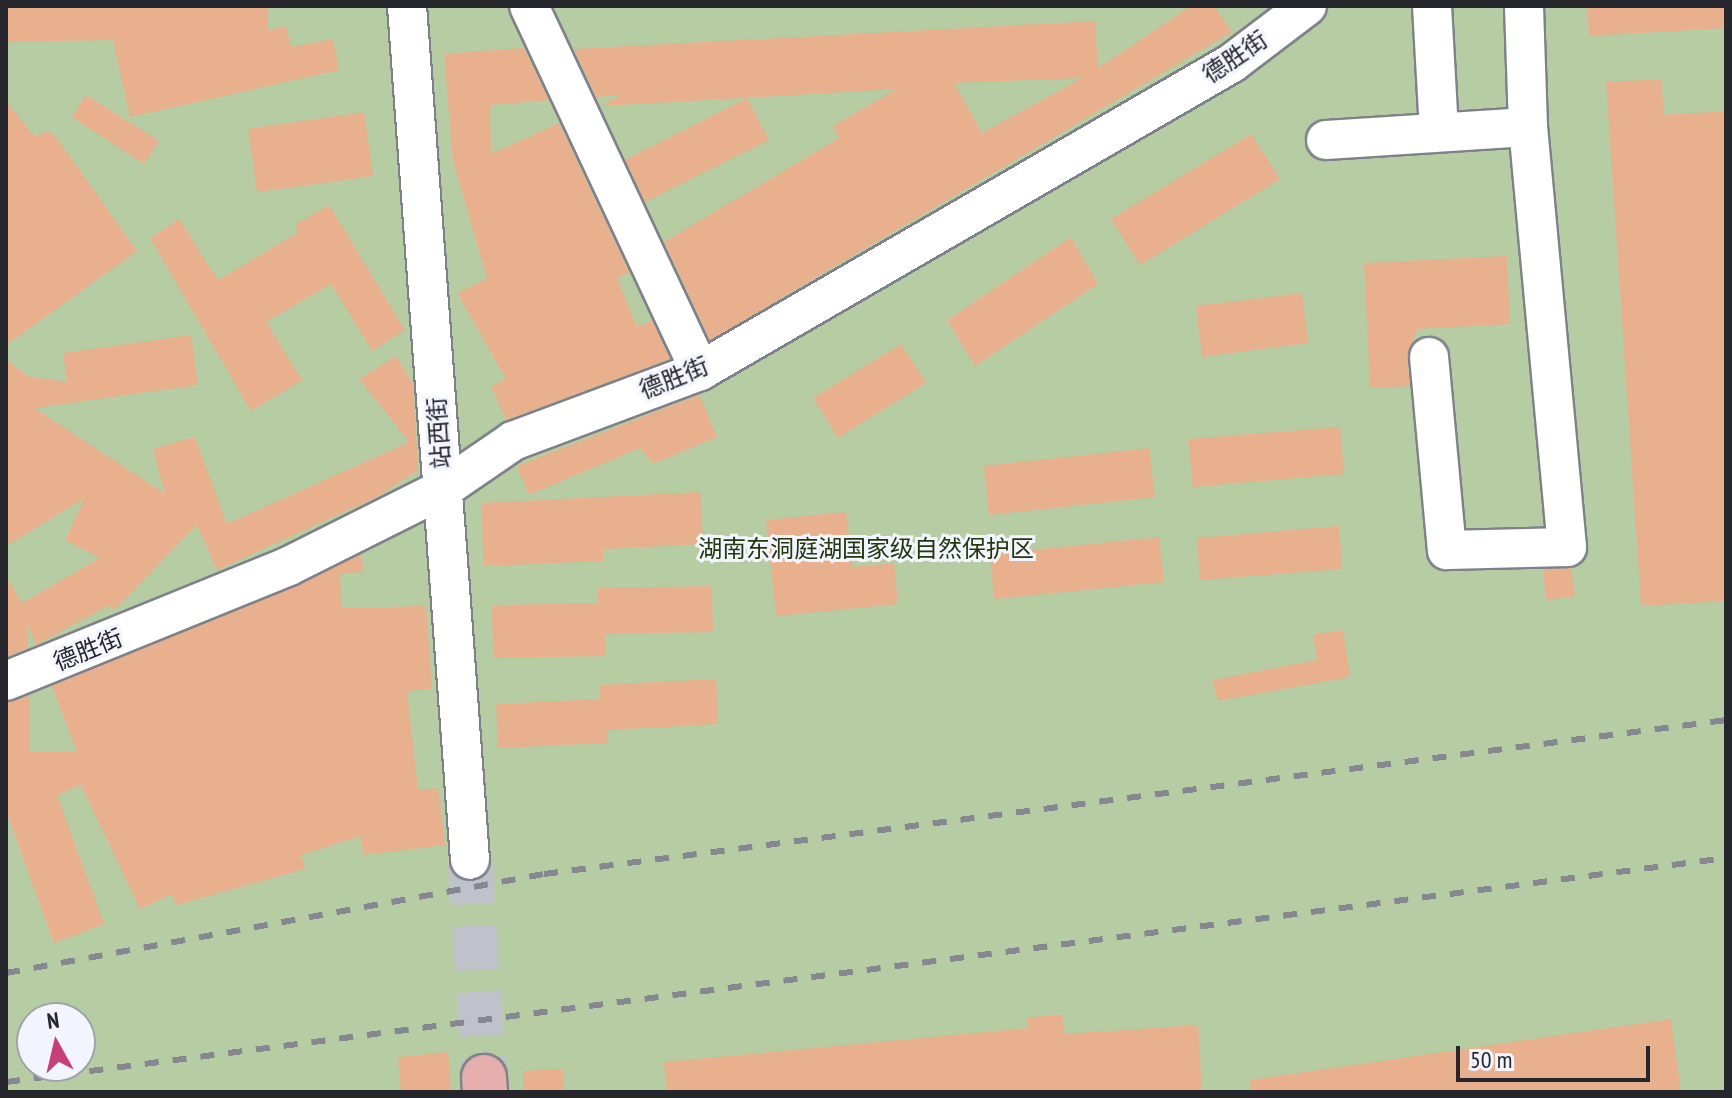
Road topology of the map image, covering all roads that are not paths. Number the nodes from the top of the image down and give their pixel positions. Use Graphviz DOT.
graph roads {
  1 [pos="407,6"];
  2 [pos="529,6"];
  3 [pos="1307,6"];
  4 [pos="1432,6"];
  5 [pos="1524,6"];
  6 [pos="1528,127"];
  7 [pos="1439,132"];
  8 [pos="1326,140"];
  9 [pos="1429,357"];
  10 [pos="700,371"];
  11 [pos="443,489"];
  12 [pos="6,681"];
  13 [pos="470,860"];
  1 -- 11 [label="street, 站西街"];
  2 -- 10 [label="street"];
  3 -- 10 [label="street, 德胜街"];
  4 -- 7 [label="street"];
  5 -- 6 [label="street"];
  6 -- 7 [label="street"];
  6 -- 9 [label="street"];
  7 -- 8 [label="street"];
  10 -- 11 [label="street, 德胜街"];
  11 -- 12 [label="street, 德胜街"];
  11 -- 13 [label="street, 站西街"];
}
